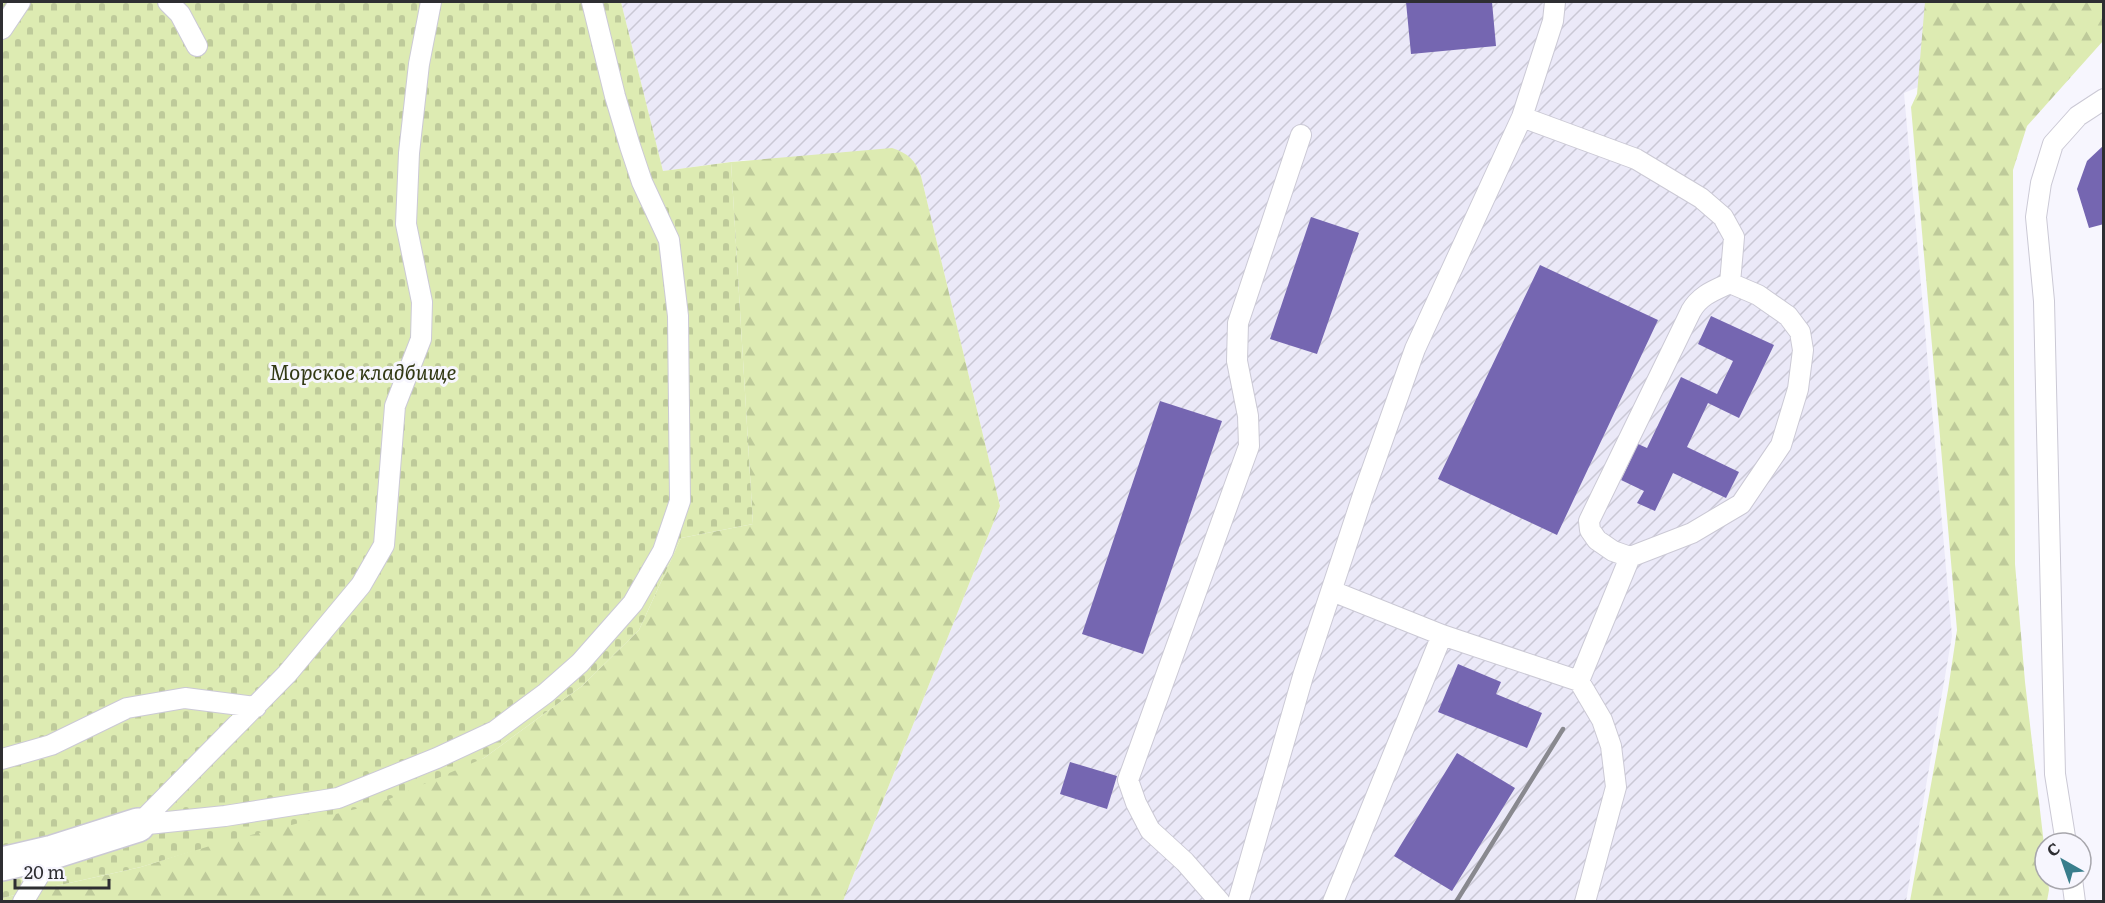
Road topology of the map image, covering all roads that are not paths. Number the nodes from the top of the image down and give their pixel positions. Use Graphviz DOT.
graph roads {
  1 [pos="20,2"];
  2 [pos="168,2"];
  3 [pos="431,2"];
  4 [pos="592,2"];
  5 [pos="1555,2"];
  6 [pos="2,29"];
  7 [pos="197,46"];
  8 [pos="2103,99"];
  9 [pos="1522,117"];
  10 [pos="1301,135"];
  11 [pos="1730,283"];
  12 [pos="1630,557"];
  13 [pos="1332,591"];
  14 [pos="1442,635"];
  15 [pos="1579,681"];
  16 [pos="256,707"];
  17 [pos="2,759"];
  18 [pos="138,825"];
  19 [pos="2064,831"];
  20 [pos="53,852"];
  21 [pos="2,864"];
  22 [pos="23,902"];
  23 [pos="1220,902"];
  24 [pos="1238,902"];
  25 [pos="1333,902"];
  26 [pos="1585,902"];
  1 -- 6 [label="lane"];
  2 -- 7 [label="lane"];
  3 -- 16 [label="lane"];
  4 -- 18 [label="lane"];
  5 -- 9 [label="lane"];
  8 -- 19 [label="lane"];
  9 -- 11 [label="lane"];
  9 -- 13 [label="lane"];
  10 -- 23 [label="lane"];
  11 -- 12 [label="lane"];
  11 -- 12 [label="lane"];
  12 -- 15 [label="lane"];
  13 -- 14 [label="lane"];
  13 -- 24 [label="lane"];
  14 -- 15 [label="lane"];
  14 -- 25 [label="lane"];
  15 -- 26 [label="lane"];
  16 -- 17 [label="lane"];
  16 -- 18 [label="lane"];
  18 -- 20 [label="street"];
  20 -- 21 [label="street"];
  20 -- 22 [label="lane"];
}
